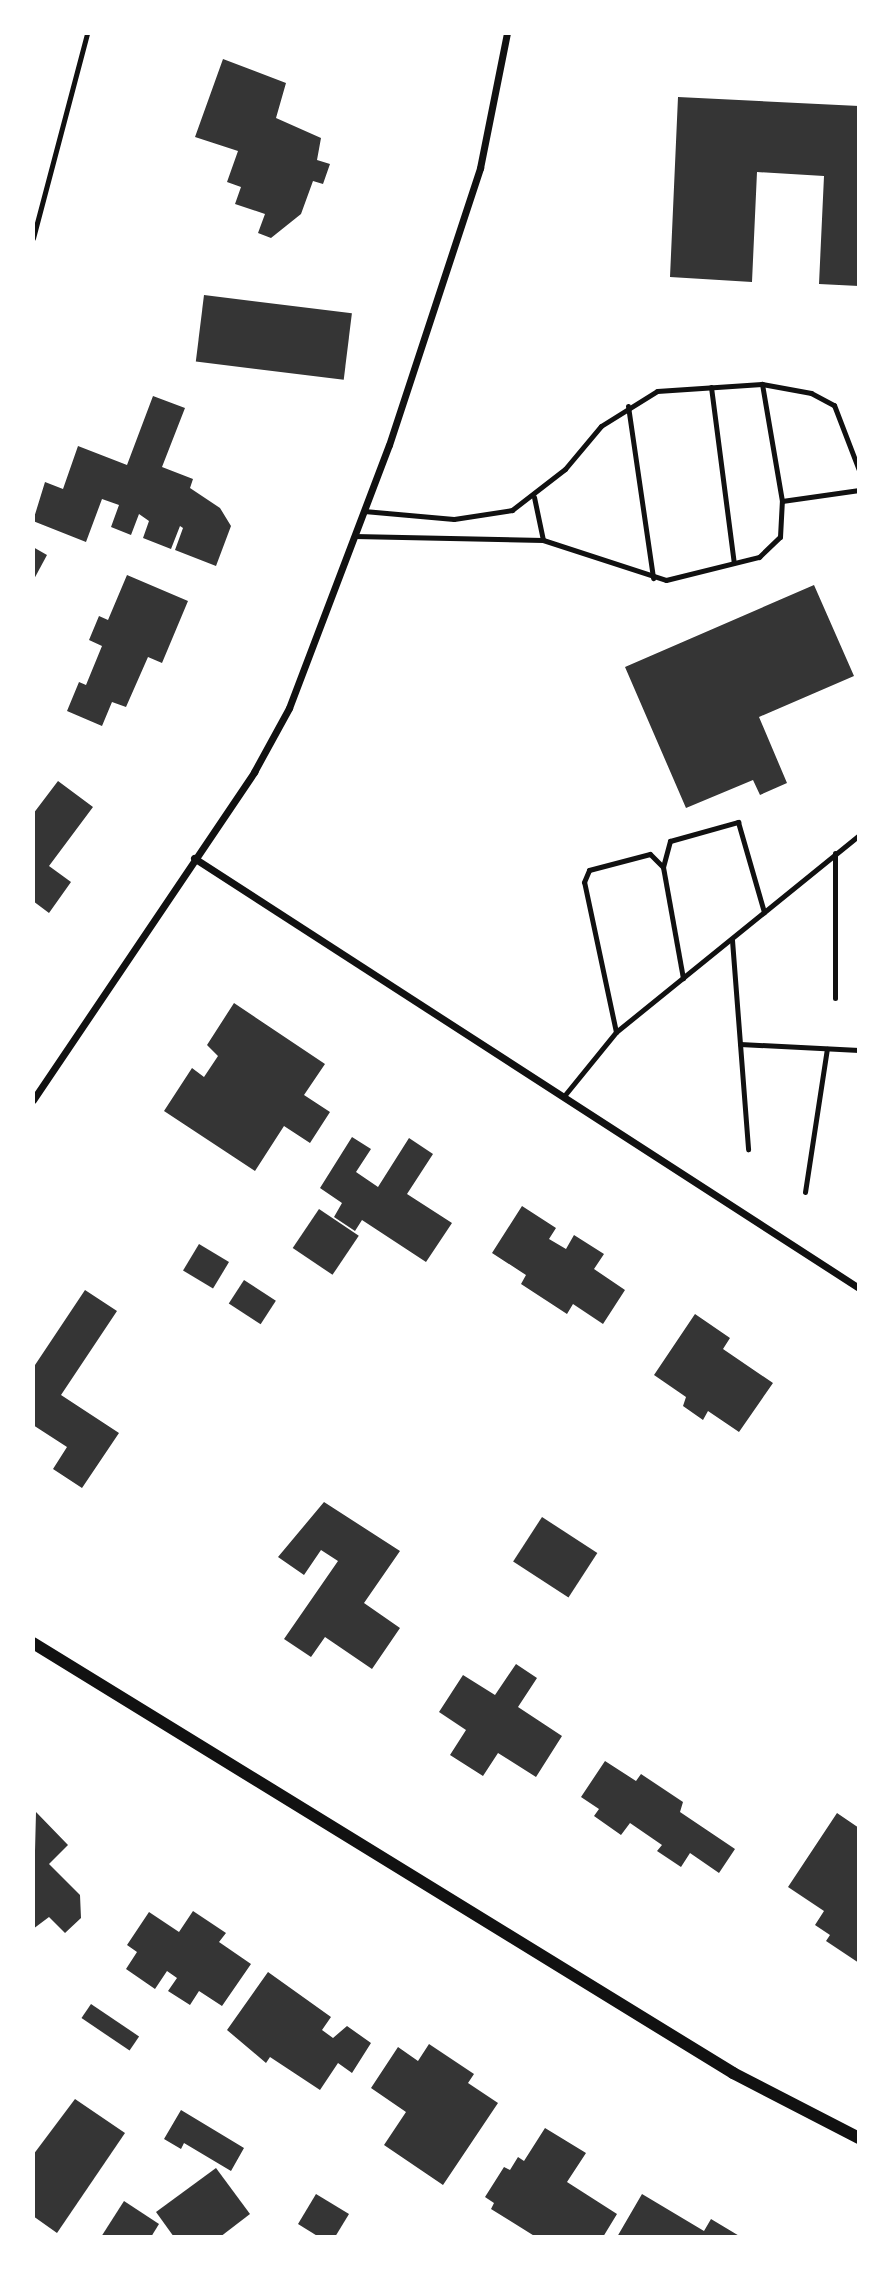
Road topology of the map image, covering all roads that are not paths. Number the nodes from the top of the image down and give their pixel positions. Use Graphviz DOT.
graph roads {
  1 [pos="86,33"];
  2 [pos="508,33"];
  3 [pos="33,238"];
  4 [pos="762,384"];
  5 [pos="711,387"];
  6 [pos="628,406"];
  7 [pos="859,470"];
  8 [pos="859,490"];
  9 [pos="534,497"];
  10 [pos="782,501"];
  11 [pos="364,511"];
  12 [pos="354,536"];
  13 [pos="543,540"];
  14 [pos="734,563"];
  15 [pos="653,578"];
  16 [pos="859,835"];
  17 [pos="835,853"];
  18 [pos="194,858"];
  19 [pos="663,867"];
  20 [pos="764,912"];
  21 [pos="732,940"];
  22 [pos="683,978"];
  23 [pos="835,998"];
  24 [pos="616,1032"];
  25 [pos="740,1044"];
  26 [pos="827,1049"];
  27 [pos="859,1049"];
  28 [pos="564,1096"];
  29 [pos="33,1100"];
  30 [pos="748,1149"];
  31 [pos="805,1192"];
  32 [pos="859,1288"];
  33 [pos="33,1643"];
  34 [pos="859,2138"];
  1 -- 3 [label="lane"];
  2 -- 11 [label="street"];
  4 -- 5 [label="lane"];
  4 -- 7 [label="lane"];
  4 -- 10 [label="lane"];
  5 -- 6 [label="lane"];
  5 -- 14 [label="lane"];
  6 -- 9 [label="lane"];
  6 -- 15 [label="lane"];
  8 -- 10 [label="lane"];
  9 -- 11 [label="lane"];
  9 -- 13 [label="lane"];
  10 -- 14 [label="lane"];
  11 -- 12 [label="street"];
  12 -- 13 [label="lane"];
  12 -- 18 [label="street"];
  13 -- 15 [label="lane"];
  14 -- 15 [label="lane"];
  16 -- 17 [label="lane"];
  17 -- 20 [label="lane"];
  17 -- 23 [label="lane"];
  18 -- 28 [label="street"];
  18 -- 29 [label="street"];
  19 -- 20 [label="lane"];
  19 -- 22 [label="lane"];
  19 -- 24 [label="lane"];
  20 -- 21 [label="lane"];
  21 -- 22 [label="lane"];
  21 -- 25 [label="lane"];
  22 -- 24 [label="lane"];
  24 -- 28 [label="lane"];
  25 -- 26 [label="lane"];
  25 -- 30 [label="lane"];
  26 -- 27 [label="lane"];
  26 -- 31 [label="lane"];
  28 -- 32 [label="street"];
  33 -- 34 [label="street"];
}
